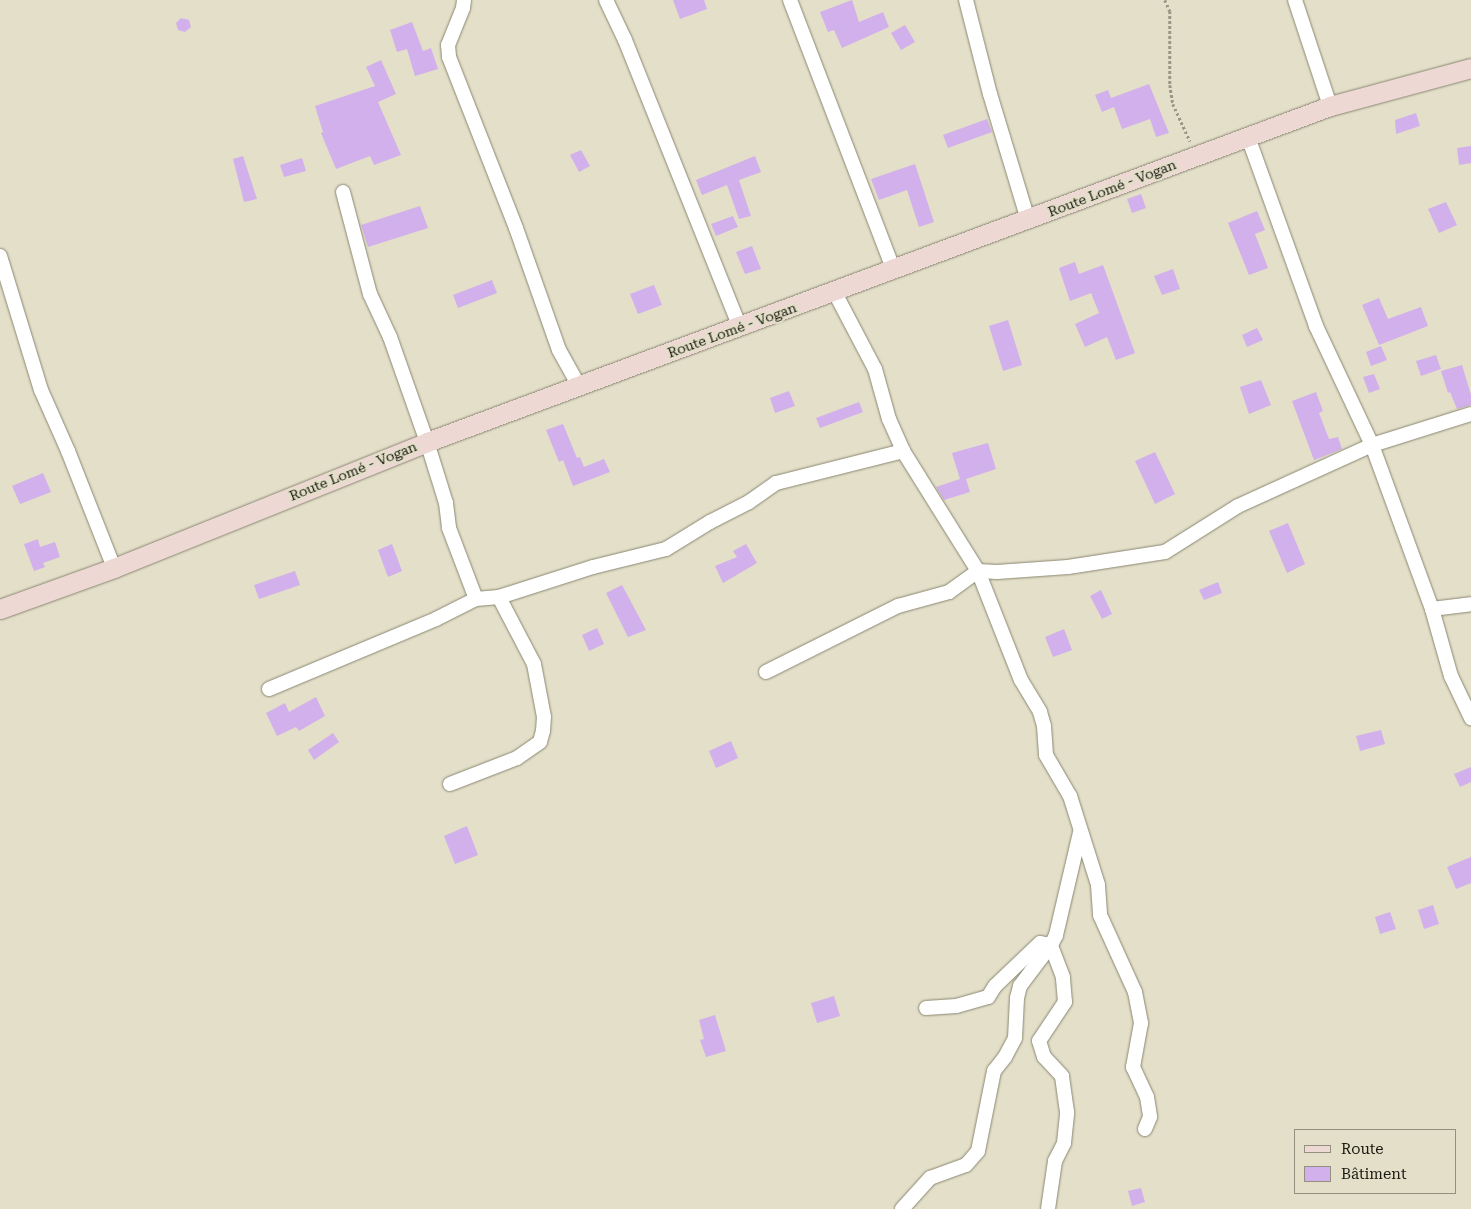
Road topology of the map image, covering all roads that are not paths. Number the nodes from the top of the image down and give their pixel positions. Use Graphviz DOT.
graph roads {
  1 [pos="464,0"];
  2 [pos="606,0"];
  3 [pos="790,0"];
  4 [pos="966,0"];
  5 [pos="1295,0"];
  6 [pos="1471,68"];
  7 [pos="1330,106"];
  8 [pos="1248,138"];
  9 [pos="343,192"];
  10 [pos="1028,220"];
  11 [pos="0,256"];
  12 [pos="893,269"];
  13 [pos="834,292"];
  14 [pos="740,327"];
  15 [pos="579,386"];
  16 [pos="1471,414"];
  17 [pos="427,442"];
  18 [pos="1372,445"];
  19 [pos="903,451"];
  20 [pos="114,568"];
  21 [pos="978,571"];
  22 [pos="499,597"];
  23 [pos="476,599"];
  24 [pos="1471,604"];
  25 [pos="1432,609"];
  26 [pos="0,610"];
  27 [pos="766,672"];
  28 [pos="269,689"];
  29 [pos="1471,718"];
  30 [pos="450,784"];
  31 [pos="1080,833"];
  32 [pos="1051,945"];
  33 [pos="926,1008"];
  34 [pos="1144,1129"];
  35 [pos="902,1209"];
  36 [pos="1048,1209"];
  1 -- 15 [label="street"];
  2 -- 14 [label="street"];
  3 -- 12 [label="street"];
  4 -- 10 [label="street"];
  5 -- 7 [label="street"];
  6 -- 7 [label="main road, Route Lomé - Vogan"];
  7 -- 8 [label="main road, Route Lomé - Vogan"];
  8 -- 10 [label="main road, Route Lomé - Vogan"];
  8 -- 18 [label="street"];
  9 -- 17 [label="street"];
  10 -- 12 [label="main road, Route Lomé - Vogan"];
  11 -- 20 [label="street"];
  12 -- 13 [label="main road, Route Lomé - Vogan"];
  13 -- 14 [label="main road, Route Lomé - Vogan"];
  13 -- 19 [label="street"];
  14 -- 15 [label="main road, Route Lomé - Vogan"];
  15 -- 17 [label="main road, Route Lomé - Vogan"];
  16 -- 18 [label="street"];
  17 -- 20 [label="main road, Route Lomé - Vogan"];
  17 -- 23 [label="street"];
  18 -- 21 [label="street"];
  18 -- 25 [label="street"];
  19 -- 21 [label="street"];
  19 -- 22 [label="street"];
  20 -- 26 [label="main road, Route Lomé - Vogan"];
  21 -- 27 [label="street"];
  21 -- 31 [label="street"];
  22 -- 23 [label="street"];
  22 -- 30 [label="street"];
  23 -- 28 [label="street"];
  24 -- 25 [label="street"];
  25 -- 29 [label="street"];
  31 -- 32 [label="street"];
  31 -- 34 [label="street"];
  32 -- 33 [label="street"];
  32 -- 35 [label="street"];
  32 -- 36 [label="street"];
}
